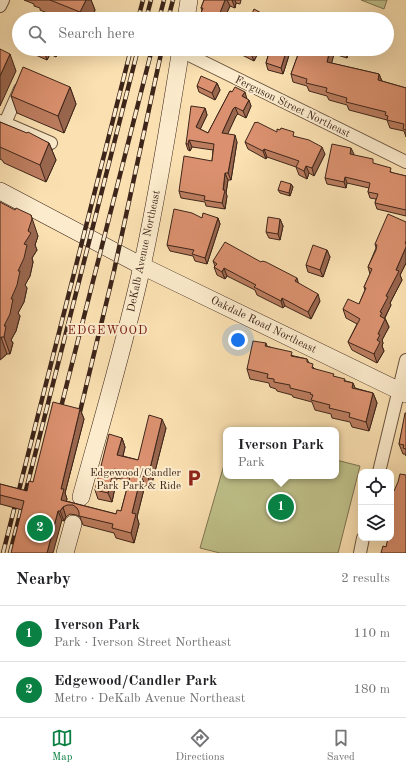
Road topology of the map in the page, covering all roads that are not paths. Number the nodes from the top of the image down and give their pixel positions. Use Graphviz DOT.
graph roads {
  1 [pos="3,0"];
  2 [pos="189,0"];
  3 [pos="0,6"];
  4 [pos="187,12"];
  5 [pos="180,56"];
  6 [pos="193,56"];
  7 [pos="23,80"];
  8 [pos="2,122"];
  9 [pos="51,143"];
  10 [pos="406,162"];
  11 [pos="0,191"];
  12 [pos="142,266"];
  13 [pos="406,360"];
  14 [pos="402,392"];
  15 [pos="380,469"];
  16 [pos="81,497"];
  17 [pos="73,524"];
  18 [pos="363,541"];
  19 [pos="65,553"];
  20 [pos="360,553"];
  1 -- 3 [label="street"];
  2 -- 4 [label="main road"];
  5 -- 12 [label="main road, DeKalb Avenue Northeast"];
  6 -- 10 [label="street, Ferguson Street Northeast"];
  7 -- 8 [label="street"];
  8 -- 9 [label="street"];
  11 -- 12 [label="main road, Oakdale Road Northeast"];
  12 -- 14 [label="main road, Oakdale Road Northeast"];
  12 -- 16 [label="main road, DeKalb Avenue Northeast"];
  13 -- 14 [label="street"];
  14 -- 15 [label="street"];
  17 -- 19 [label="main road"];
  18 -- 20 [label="street"];
}
